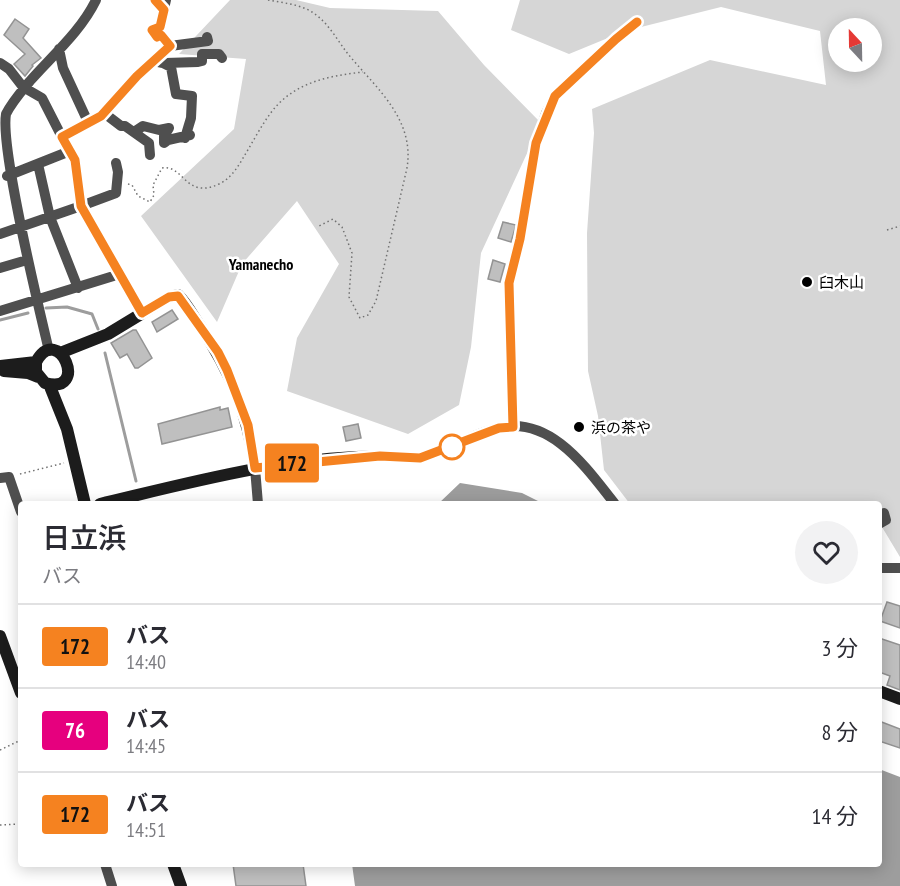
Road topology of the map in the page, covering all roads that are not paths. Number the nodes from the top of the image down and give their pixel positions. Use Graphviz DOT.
graph roads {
  1 [pos="96,0"];
  2 [pos="155,0"];
  3 [pos="165,5"];
  4 [pos="637,22"];
  5 [pos="207,37"];
  6 [pos="170,46"];
  7 [pos="59,49"];
  8 [pos="222,58"];
  9 [pos="153,61"];
  10 [pos="0,63"];
  11 [pos="165,63"];
  12 [pos="25,88"];
  13 [pos="104,113"];
  14 [pos="88,122"];
  15 [pos="134,132"];
  16 [pos="62,137"];
  17 [pos="69,152"];
  18 [pos="150,155"];
  19 [pos="116,163"];
  20 [pos="38,164"];
  21 [pos="7,176"];
  22 [pos="81,206"];
  23 [pos="50,217"];
  24 [pos="20,229"];
  25 [pos="0,234"];
  26 [pos="27,260"];
  27 [pos="0,268"];
  28 [pos="120,274"];
  29 [pos="78,288"];
  30 [pos="37,302"];
  31 [pos="0,311"];
  32 [pos="142,313"];
  33 [pos="108,334"];
  34 [pos="54,352"];
  35 [pos="36,362"];
  36 [pos="69,366"];
  37 [pos="0,369"];
  38 [pos="43,380"];
  39 [pos="64,380"];
  40 [pos="513,427"];
  41 [pos="67,429"];
  42 [pos="420,458"];
  43 [pos="255,468"];
  44 [pos="5,477"];
  45 [pos="84,501"];
  46 [pos="113,501"];
  47 [pos="258,501"];
  48 [pos="613,501"];
  49 [pos="18,505"];
  50 [pos="884,513"];
  51 [pos="882,522"];
  52 [pos="882,568"];
  53 [pos="900,568"];
  54 [pos="0,636"];
  55 [pos="18,685"];
  56 [pos="882,692"];
  57 [pos="900,699"];
  58 [pos="106,867"];
  59 [pos="174,867"];
  60 [pos="112,886"];
  61 [pos="181,886"];
  1 -- 7 [label="street"];
  2 -- 3 [label="street"];
  3 -- 6 [label="street"];
  4 -- 40 [label="street"];
  5 -- 6 [label="street"];
  6 -- 9 [label="street"];
  7 -- 12 [label="street"];
  7 -- 14 [label="street"];
  8 -- 11 [label="street"];
  9 -- 11 [label="street"];
  9 -- 13 [label="street"];
  10 -- 12 [label="street"];
  11 -- 15 [label="street"];
  12 -- 16 [label="street"];
  12 -- 21 [label="street"];
  13 -- 14 [label="street"];
  13 -- 15 [label="street"];
  14 -- 16 [label="street"];
  15 -- 18 [label="street"];
  16 -- 17 [label="street"];
  17 -- 20 [label="street"];
  17 -- 22 [label="street"];
  19 -- 22 [label="street"];
  20 -- 21 [label="street"];
  20 -- 23 [label="street"];
  21 -- 24 [label="street"];
  22 -- 23 [label="street"];
  22 -- 28 [label="street"];
  23 -- 24 [label="street"];
  23 -- 29 [label="street"];
  24 -- 25 [label="street"];
  24 -- 26 [label="street"];
  26 -- 27 [label="street"];
  26 -- 30 [label="street"];
  28 -- 29 [label="street"];
  28 -- 32 [label="street"];
  29 -- 30 [label="street"];
  30 -- 31 [label="street"];
  30 -- 34 [label="street"];
  32 -- 33 [label="street"];
  32 -- 43 [label="street"];
  33 -- 34 [label="street"];
  33 -- 36 [label="street"];
  34 -- 35 [label="street"];
  34 -- 36 [label="street"];
  35 -- 37 [label="street"];
  35 -- 38 [label="street"];
  36 -- 39 [label="street"];
  37 -- 38 [label="street"];
  38 -- 39 [label="street"];
  38 -- 41 [label="street"];
  39 -- 41 [label="street"];
  40 -- 42 [label="street"];
  40 -- 48 [label="street"];
  41 -- 45 [label="street"];
  42 -- 43 [label="street"];
  43 -- 46 [label="street"];
  43 -- 47 [label="street"];
  44 -- 49 [label="street"];
  50 -- 51 [label="street"];
  52 -- 53 [label="street"];
  54 -- 55 [label="street"];
  56 -- 57 [label="street"];
  58 -- 60 [label="street"];
  59 -- 61 [label="street"];
}
